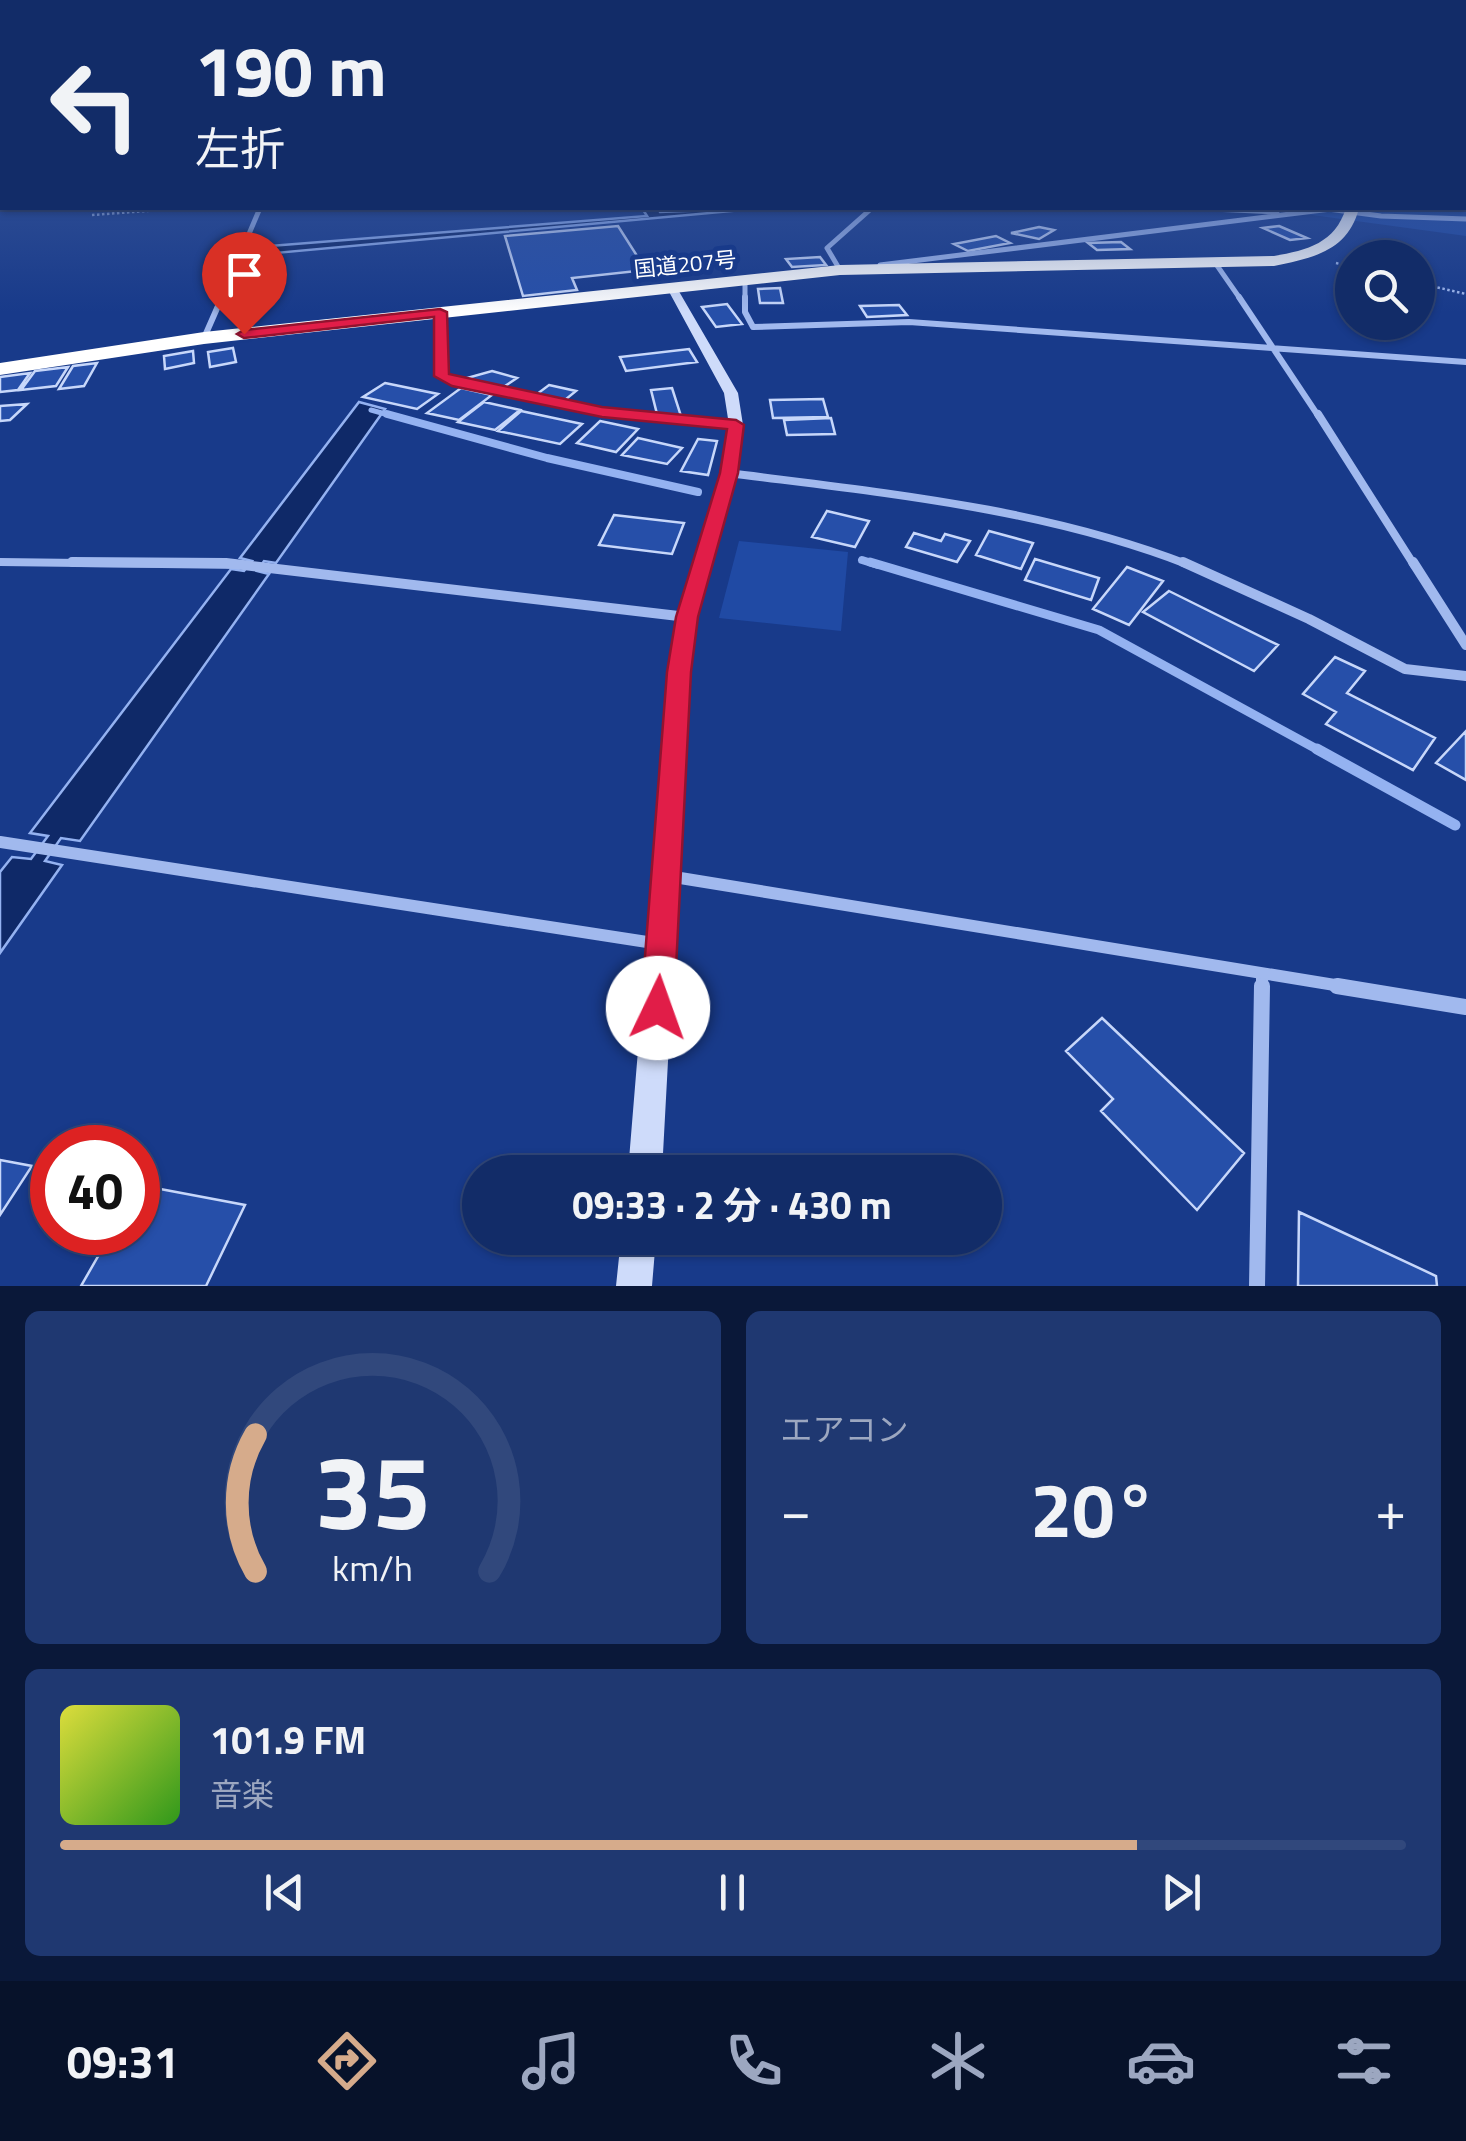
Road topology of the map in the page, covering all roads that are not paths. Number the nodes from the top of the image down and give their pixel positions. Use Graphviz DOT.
graph roads {
  1 [pos="259,210"];
  2 [pos="870,210"];
  3 [pos="1229,210"];
  4 [pos="1331,210"];
  5 [pos="1352,210"];
  6 [pos="1308,214"];
  7 [pos="1466,219"];
  8 [pos="1216,264"];
  9 [pos="840,270"];
  10 [pos="745,280"];
  11 [pos="672,288"];
  12 [pos="440,312"];
  13 [pos="204,338"];
  14 [pos="1274,348"];
  15 [pos="1466,362"];
  16 [pos="0,369"];
  17 [pos="736,425"];
  18 [pos="729,473"];
  19 [pos="0,562"];
  20 [pos="687,617"];
  21 [pos="1466,644"];
  22 [pos="1466,676"];
  23 [pos="0,842"];
  24 [pos="665,875"];
  25 [pos="661,944"];
  26 [pos="1262,974"];
  27 [pos="1466,1007"];
  28 [pos="646,1155"];
  29 [pos="637,1255"];
  30 [pos="634,1286"];
  31 [pos="1257,1286"];
  1 -- 13 [label="street"];
  2 -- 9 [label="street"];
  3 -- 6 [label="street"];
  4 -- 5 [label="street"];
  4 -- 6 [label="street"];
  5 -- 7 [label="street"];
  5 -- 8 [label="highway, 国道207号"];
  6 -- 9 [label="street"];
  8 -- 9 [label="highway, 国道207号"];
  8 -- 14 [label="street"];
  9 -- 10 [label="highway, 国道207号"];
  10 -- 11 [label="highway, 国道207号"];
  10 -- 14 [label="street"];
  11 -- 12 [label="highway, 国道207号"];
  11 -- 17 [label="street"];
  12 -- 13 [label="highway, 国道207号"];
  12 -- 17 [label="street"];
  13 -- 16 [label="highway, 国道207号"];
  14 -- 15 [label="street"];
  14 -- 21 [label="street"];
  17 -- 18 [label="street"];
  18 -- 20 [label="street"];
  18 -- 22 [label="street"];
  19 -- 20 [label="street"];
  20 -- 24 [label="street"];
  23 -- 25 [label="street"];
  24 -- 25 [label="street"];
  24 -- 26 [label="street"];
  25 -- 28 [label="street"];
  26 -- 27 [label="street"];
  26 -- 31 [label="street"];
  29 -- 30 [label="street"];
}
